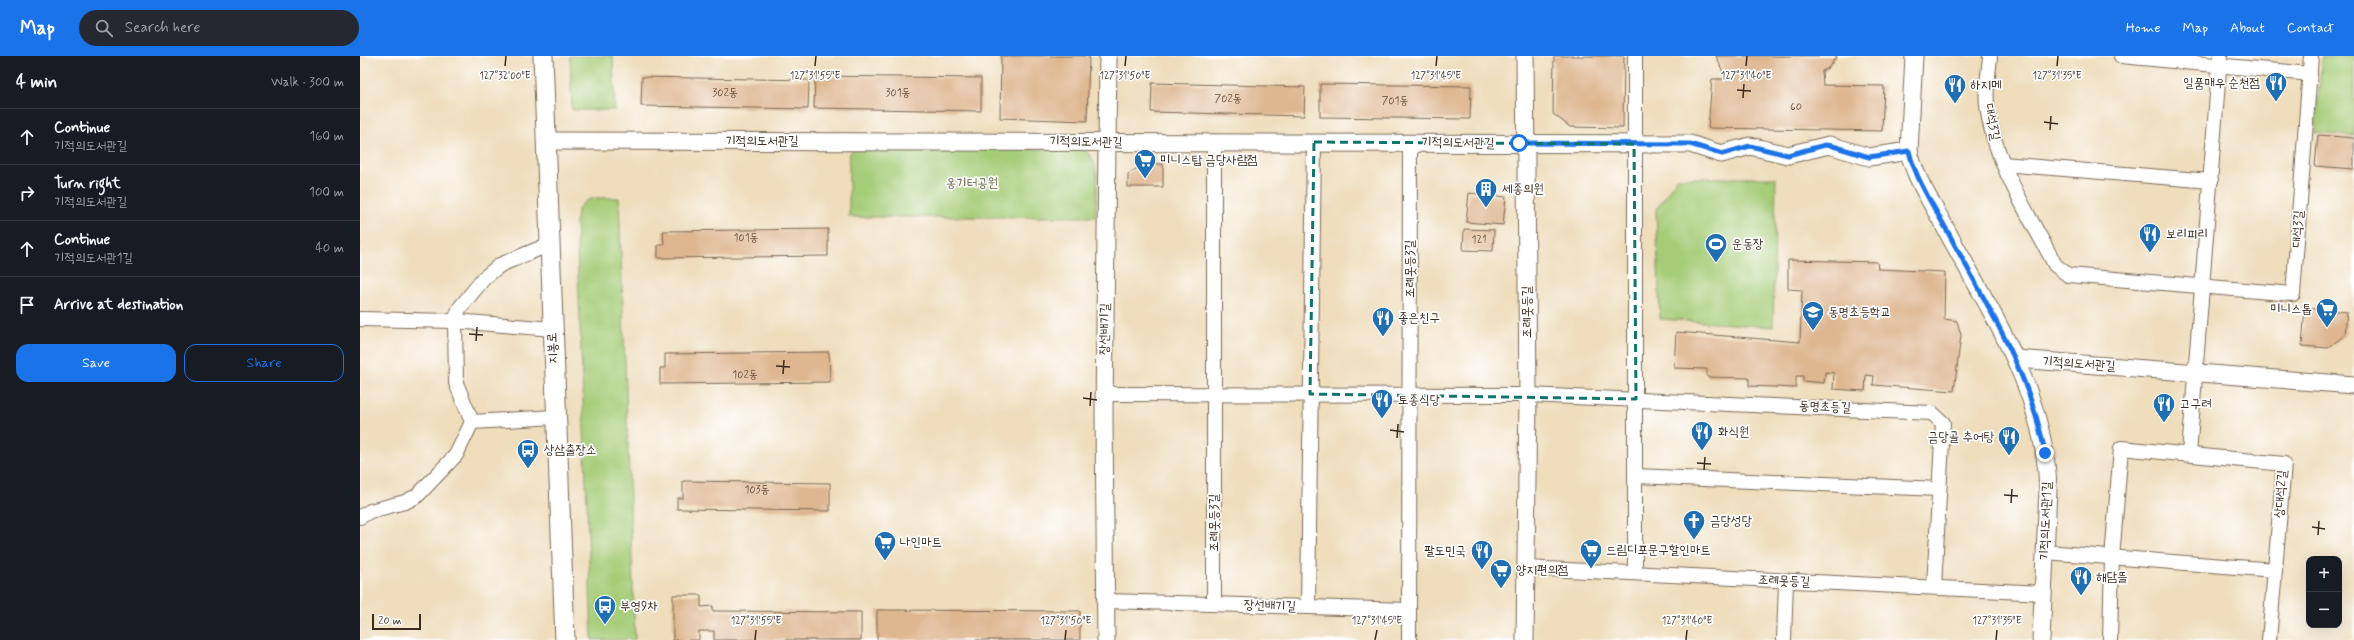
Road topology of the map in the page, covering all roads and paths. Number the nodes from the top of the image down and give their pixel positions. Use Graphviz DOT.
graph roads {
  1 [pos="543,56"];
  2 [pos="1108,56"];
  3 [pos="1525,56"];
  4 [pos="1635,56"];
  5 [pos="1914,56"];
  6 [pos="1990,56"];
  7 [pos="2121,56"];
  8 [pos="2311,56"];
  9 [pos="2220,61"];
  10 [pos="2310,74"];
  11 [pos="546,141"];
  12 [pos="1314,142"];
  13 [pos="1410,142"];
  14 [pos="1107,143"];
  15 [pos="1214,143"];
  16 [pos="1526,144"];
  17 [pos="1634,144"];
  18 [pos="1909,151"];
  19 [pos="2003,164"];
  20 [pos="2210,181"];
  21 [pos="550,244"];
  22 [pos="2202,286"];
  23 [pos="360,319"];
  24 [pos="455,321"];
  25 [pos="552,329"];
  26 [pos="2016,359"];
  27 [pos="2196,373"];
  28 [pos="2354,385"];
  29 [pos="1104,394"];
  30 [pos="1214,394"];
  31 [pos="1310,394"];
  32 [pos="1409,395"];
  33 [pos="1528,396"];
  34 [pos="1636,400"];
  35 [pos="555,417"];
  36 [pos="472,422"];
  37 [pos="2189,454"];
  38 [pos="1636,476"];
  39 [pos="1939,489"];
  40 [pos="360,517"];
  41 [pos="2045,552"];
  42 [pos="2112,558"];
  43 [pos="1525,568"];
  44 [pos="2275,570"];
  45 [pos="1635,573"];
  46 [pos="1786,581"];
  47 [pos="1934,587"];
  48 [pos="2043,593"];
  49 [pos="1107,601"];
  50 [pos="1214,604"];
  51 [pos="1308,607"];
  52 [pos="1409,610"];
  53 [pos="565,640"];
  54 [pos="1106,640"];
  55 [pos="1409,640"];
  56 [pos="1524,640"];
  57 [pos="1784,640"];
  58 [pos="2041,640"];
  59 [pos="2110,640"];
  60 [pos="2269,640"];
  1 -- 11 [label="main road, 지봉로"];
  2 -- 14 [label="street, 장선배기길"];
  3 -- 16 [label="street, 조례못등길"];
  4 -- 17 [label="street"];
  5 -- 18 [label="street"];
  6 -- 19 [label="street, 대석3길"];
  7 -- 9 [label="street"];
  8 -- 10 [label="street, 대석3길"];
  9 -- 10 [label="street"];
  9 -- 20 [label="street"];
  10 -- 22 [label="street, 대석3길"];
  11 -- 14 [label="street, 기적의도서관길"];
  11 -- 21 [label="main road, 지봉로"];
  12 -- 13 [label="street, 기적의도서관길"];
  12 -- 15 [label="street, 기적의도서관길"];
  12 -- 31 [label="street"];
  13 -- 16 [label="street, 기적의도서관길"];
  13 -- 32 [label="street, 조례못등3길"];
  14 -- 15 [label="street, 기적의도서관길"];
  14 -- 29 [label="street, 장선배기길"];
  15 -- 30 [label="street, 조례못등3길"];
  16 -- 17 [label="street, 기적의도서관길"];
  16 -- 33 [label="street, 조례못등길"];
  17 -- 18 [label="street, 기적의도서관길"];
  17 -- 34 [label="street"];
  18 -- 26 [label="street"];
  19 -- 20 [label="street"];
  19 -- 22 [label="street, 대석3길"];
  20 -- 22 [label="street"];
  21 -- 24 [label="street"];
  21 -- 25 [label="main road, 지봉로"];
  22 -- 27 [label="street"];
  23 -- 24 [label="street"];
  24 -- 25 [label="street"];
  24 -- 36 [label="street"];
  25 -- 35 [label="main road, 지봉로"];
  26 -- 27 [label="street, 기적의도서관길"];
  26 -- 41 [label="street, 기적의도서관1길"];
  27 -- 28 [label="street, 기적의도서관길"];
  27 -- 37 [label="street"];
  29 -- 30 [label="street"];
  29 -- 49 [label="street, 장선배기길"];
  30 -- 31 [label="street"];
  30 -- 50 [label="street, 조례못등3길"];
  31 -- 32 [label="street"];
  31 -- 51 [label="street"];
  32 -- 33 [label="street"];
  32 -- 52 [label="street, 조례못등3길"];
  33 -- 34 [label="street, 동명초등길"];
  33 -- 43 [label="street, 조례못등길"];
  34 -- 38 [label="street"];
  34 -- 39 [label="street, 동명초등길"];
  35 -- 36 [label="street"];
  35 -- 53 [label="main road, 지봉로"];
  36 -- 40 [label="street"];
  37 -- 42 [label="street, 상대석2길"];
  37 -- 44 [label="street, 상대석2길"];
  38 -- 39 [label="street"];
  38 -- 45 [label="street"];
  39 -- 47 [label="street, 동명초등길"];
  41 -- 42 [label="street"];
  41 -- 48 [label="street, 기적의도서관1길"];
  42 -- 44 [label="street"];
  42 -- 59 [label="street, 상대석2길"];
  43 -- 45 [label="street, 조례못등길"];
  43 -- 56 [label="street, 조례못등길"];
  44 -- 60 [label="street, 상대석2길"];
  45 -- 46 [label="street, 조례못등길"];
  46 -- 47 [label="street, 조례못등길"];
  46 -- 57 [label="street"];
  47 -- 48 [label="street, 조례못등길"];
  48 -- 58 [label="street, 기적의도서관1길"];
  49 -- 50 [label="street, 장선배기길"];
  49 -- 54 [label="street, 장선배기길"];
  50 -- 51 [label="street, 장선배기길"];
  51 -- 52 [label="street, 장선배기길"];
  52 -- 55 [label="street, 조례못등3길"];
}
